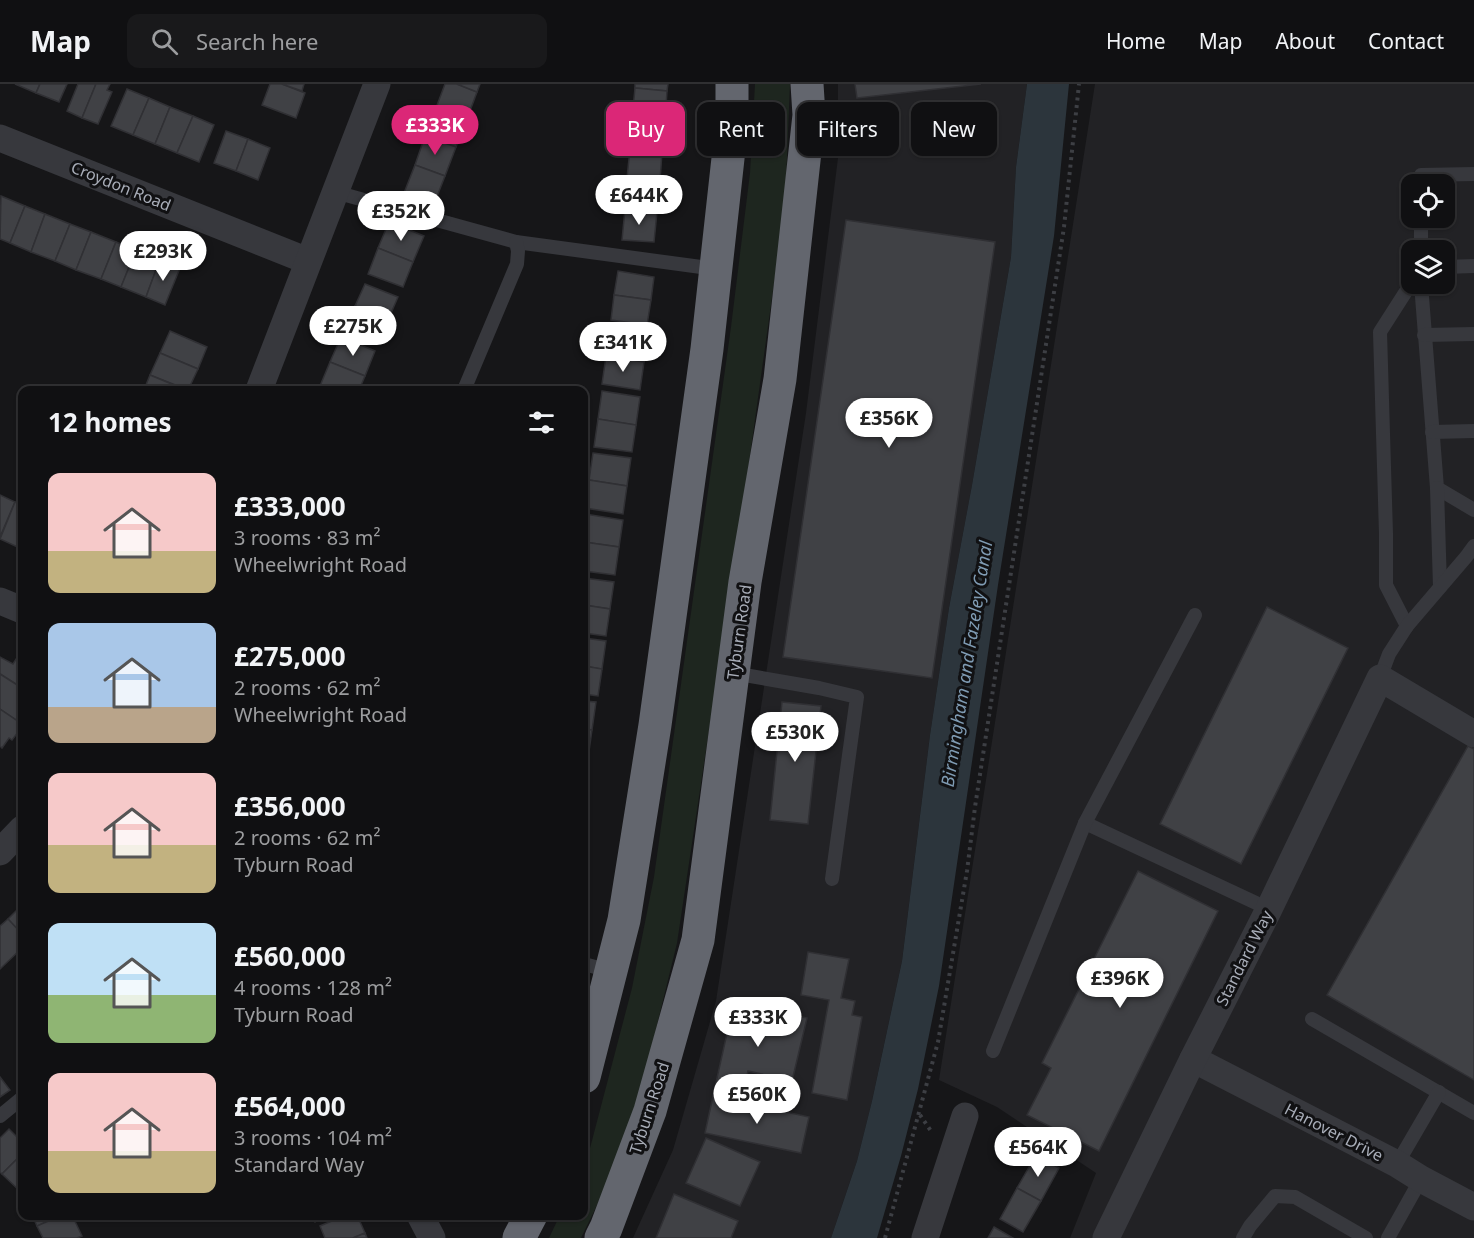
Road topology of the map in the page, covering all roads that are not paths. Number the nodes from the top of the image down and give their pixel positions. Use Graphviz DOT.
graph roads {
  1 [pos="377,84"];
  2 [pos="732,84"];
  3 [pos="807,84"];
  4 [pos="0,138"];
  5 [pos="1455,174"];
  6 [pos="1474,174"];
  7 [pos="335,192"];
  8 [pos="516,242"];
  9 [pos="309,261"];
  10 [pos="1474,266"];
  11 [pos="1455,267"];
  12 [pos="716,269"];
  13 [pos="1404,294"];
  14 [pos="1422,294"];
  15 [pos="1474,334"];
  16 [pos="1424,335"];
  17 [pos="261,386"];
  18 [pos="466,386"];
  19 [pos="1474,431"];
  20 [pos="1432,432"];
  21 [pos="1437,488"];
  22 [pos="1474,510"];
  23 [pos="1474,546"];
  24 [pos="1440,587"];
  25 [pos="0,601"];
  26 [pos="18,608"];
  27 [pos="1195,615"];
  28 [pos="1407,626"];
  29 [pos="733,673"];
  30 [pos="1380,678"];
  31 [pos="1474,735"];
  32 [pos="1086,823"];
  33 [pos="18,833"];
  34 [pos="0,852"];
  35 [pos="832,879"];
  36 [pos="1269,909"];
  37 [pos="597,968"];
  38 [pos="1312,1018"];
  39 [pos="588,1043"];
  40 [pos="993,1052"];
  41 [pos="1193,1059"];
  42 [pos="1439,1092"];
  43 [pos="18,1101"];
  44 [pos="1474,1113"];
  45 [pos="0,1116"];
  46 [pos="965,1116"];
  47 [pos="1397,1164"];
  48 [pos="1421,1179"];
  49 [pos="1474,1207"];
  50 [pos="423,1220"];
  51 [pos="528,1220"];
  52 [pos="432,1238"];
  53 [pos="519,1238"];
  54 [pos="601,1238"];
  55 [pos="925,1238"];
  56 [pos="1106,1238"];
  57 [pos="1243,1238"];
  58 [pos="1366,1238"];
  59 [pos="1388,1238"];
  1 -- 7 [label="street"];
  2 -- 12 [label="highway"];
  3 -- 29 [label="highway, Tyburn Road"];
  4 -- 9 [label="street, Croydon Road"];
  5 -- 6 [label="lane"];
  7 -- 8 [label="lane"];
  7 -- 9 [label="street"];
  8 -- 12 [label="lane"];
  8 -- 18 [label="lane"];
  9 -- 17 [label="street"];
  10 -- 11 [label="lane"];
  12 -- 37 [label="highway"];
  13 -- 28 [label="lane"];
  14 -- 16 [label="lane"];
  15 -- 16 [label="lane"];
  16 -- 20 [label="lane"];
  19 -- 20 [label="lane"];
  20 -- 21 [label="lane"];
  21 -- 22 [label="lane"];
  21 -- 24 [label="lane"];
  23 -- 24 [label="lane"];
  24 -- 28 [label="lane"];
  25 -- 26 [label="street"];
  27 -- 32 [label="lane"];
  28 -- 30 [label="lane"];
  29 -- 35 [label="lane"];
  29 -- 54 [label="highway, Tyburn Road"];
  30 -- 31 [label="street"];
  30 -- 36 [label="street, Standard Way"];
  32 -- 36 [label="lane"];
  32 -- 40 [label="lane"];
  33 -- 34 [label="street"];
  36 -- 41 [label="street, Standard Way"];
  37 -- 39 [label="highway"];
  38 -- 42 [label="lane"];
  41 -- 47 [label="street, Hanover Drive"];
  41 -- 56 [label="street, Standard Way"];
  42 -- 44 [label="lane"];
  42 -- 47 [label="lane"];
  43 -- 45 [label="lane"];
  46 -- 55 [label="street"];
  47 -- 48 [label="street, Hanover Drive"];
  48 -- 49 [label="street, Hanover Drive"];
  48 -- 59 [label="lane"];
  50 -- 52 [label="street"];
  51 -- 53 [label="highway"];
  57 -- 58 [label="lane"];
}
